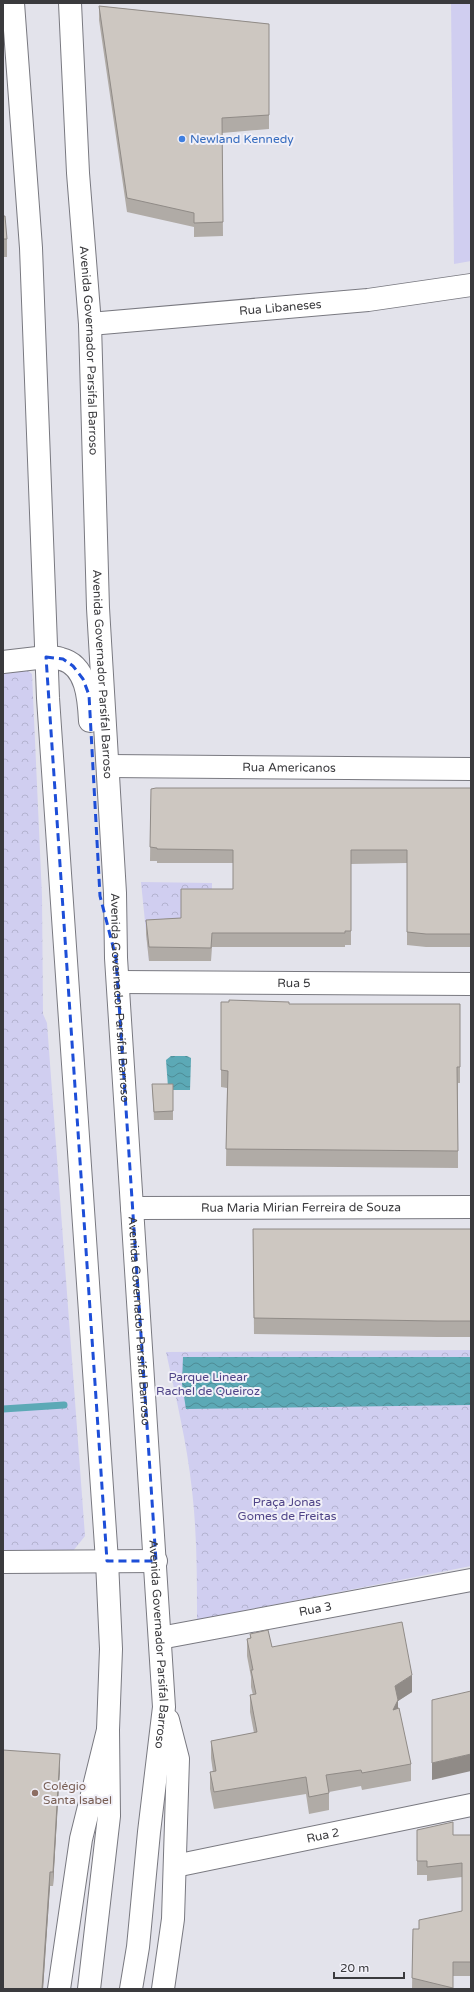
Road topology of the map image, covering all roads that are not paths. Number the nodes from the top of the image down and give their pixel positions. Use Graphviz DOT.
graph roads {
  1 [pos="13,3"];
  2 [pos="70,3"];
  3 [pos="471,285"];
  4 [pos="90,324"];
  5 [pos="46,657"];
  6 [pos="3,662"];
  7 [pos="108,766"];
  8 [pos="471,769"];
  9 [pos="116,958"];
  10 [pos="118,982"];
  11 [pos="471,984"];
  12 [pos="471,1207"];
  13 [pos="132,1208"];
  14 [pos="107,1561"];
  15 [pos="156,1561"];
  16 [pos="3,1562"];
  17 [pos="471,1580"];
  18 [pos="160,1638"];
  19 [pos="164,1707"];
  20 [pos="108,1730"];
  21 [pos="471,1805"];
  22 [pos="175,1866"];
  23 [pos="59,1989"];
  24 [pos="89,1989"];
  25 [pos="131,1989"];
  26 [pos="163,1989"];
  1 -- 5 [label="main road"];
  2 -- 4 [label="main road, Avenida Governador Parsifal Barroso"];
  3 -- 4 [label="main road, Rua Libaneses"];
  4 -- 7 [label="main road, Avenida Governador Parsifal Barroso"];
  5 -- 6 [label="main road"];
  5 -- 9 [label="main road"];
  5 -- 14 [label="main road"];
  7 -- 8 [label="main road, Rua Americanos"];
  7 -- 9 [label="main road, Avenida Governador Parsifal Barroso"];
  9 -- 10 [label="main road, Avenida Governador Parsifal Barroso"];
  10 -- 11 [label="main road, Rua 5"];
  10 -- 13 [label="main road, Avenida Governador Parsifal Barroso"];
  12 -- 13 [label="main road, Rua Maria Mirian Ferreira de Souza"];
  13 -- 15 [label="main road, Avenida Governador Parsifal Barroso"];
  14 -- 15 [label="main road"];
  14 -- 16 [label="main road"];
  14 -- 20 [label="main road"];
  15 -- 18 [label="main road, Avenida Governador Parsifal Barroso"];
  17 -- 18 [label="main road, Rua 3"];
  18 -- 19 [label="main road, Avenida Governador Parsifal Barroso"];
  19 -- 22 [label="main road"];
  19 -- 25 [label="main road, Avenida Governador Parsifal Barroso"];
  20 -- 23 [label="main road"];
  20 -- 24 [label="main road"];
  21 -- 22 [label="main road, Rua 2"];
  22 -- 26 [label="main road"];
}
